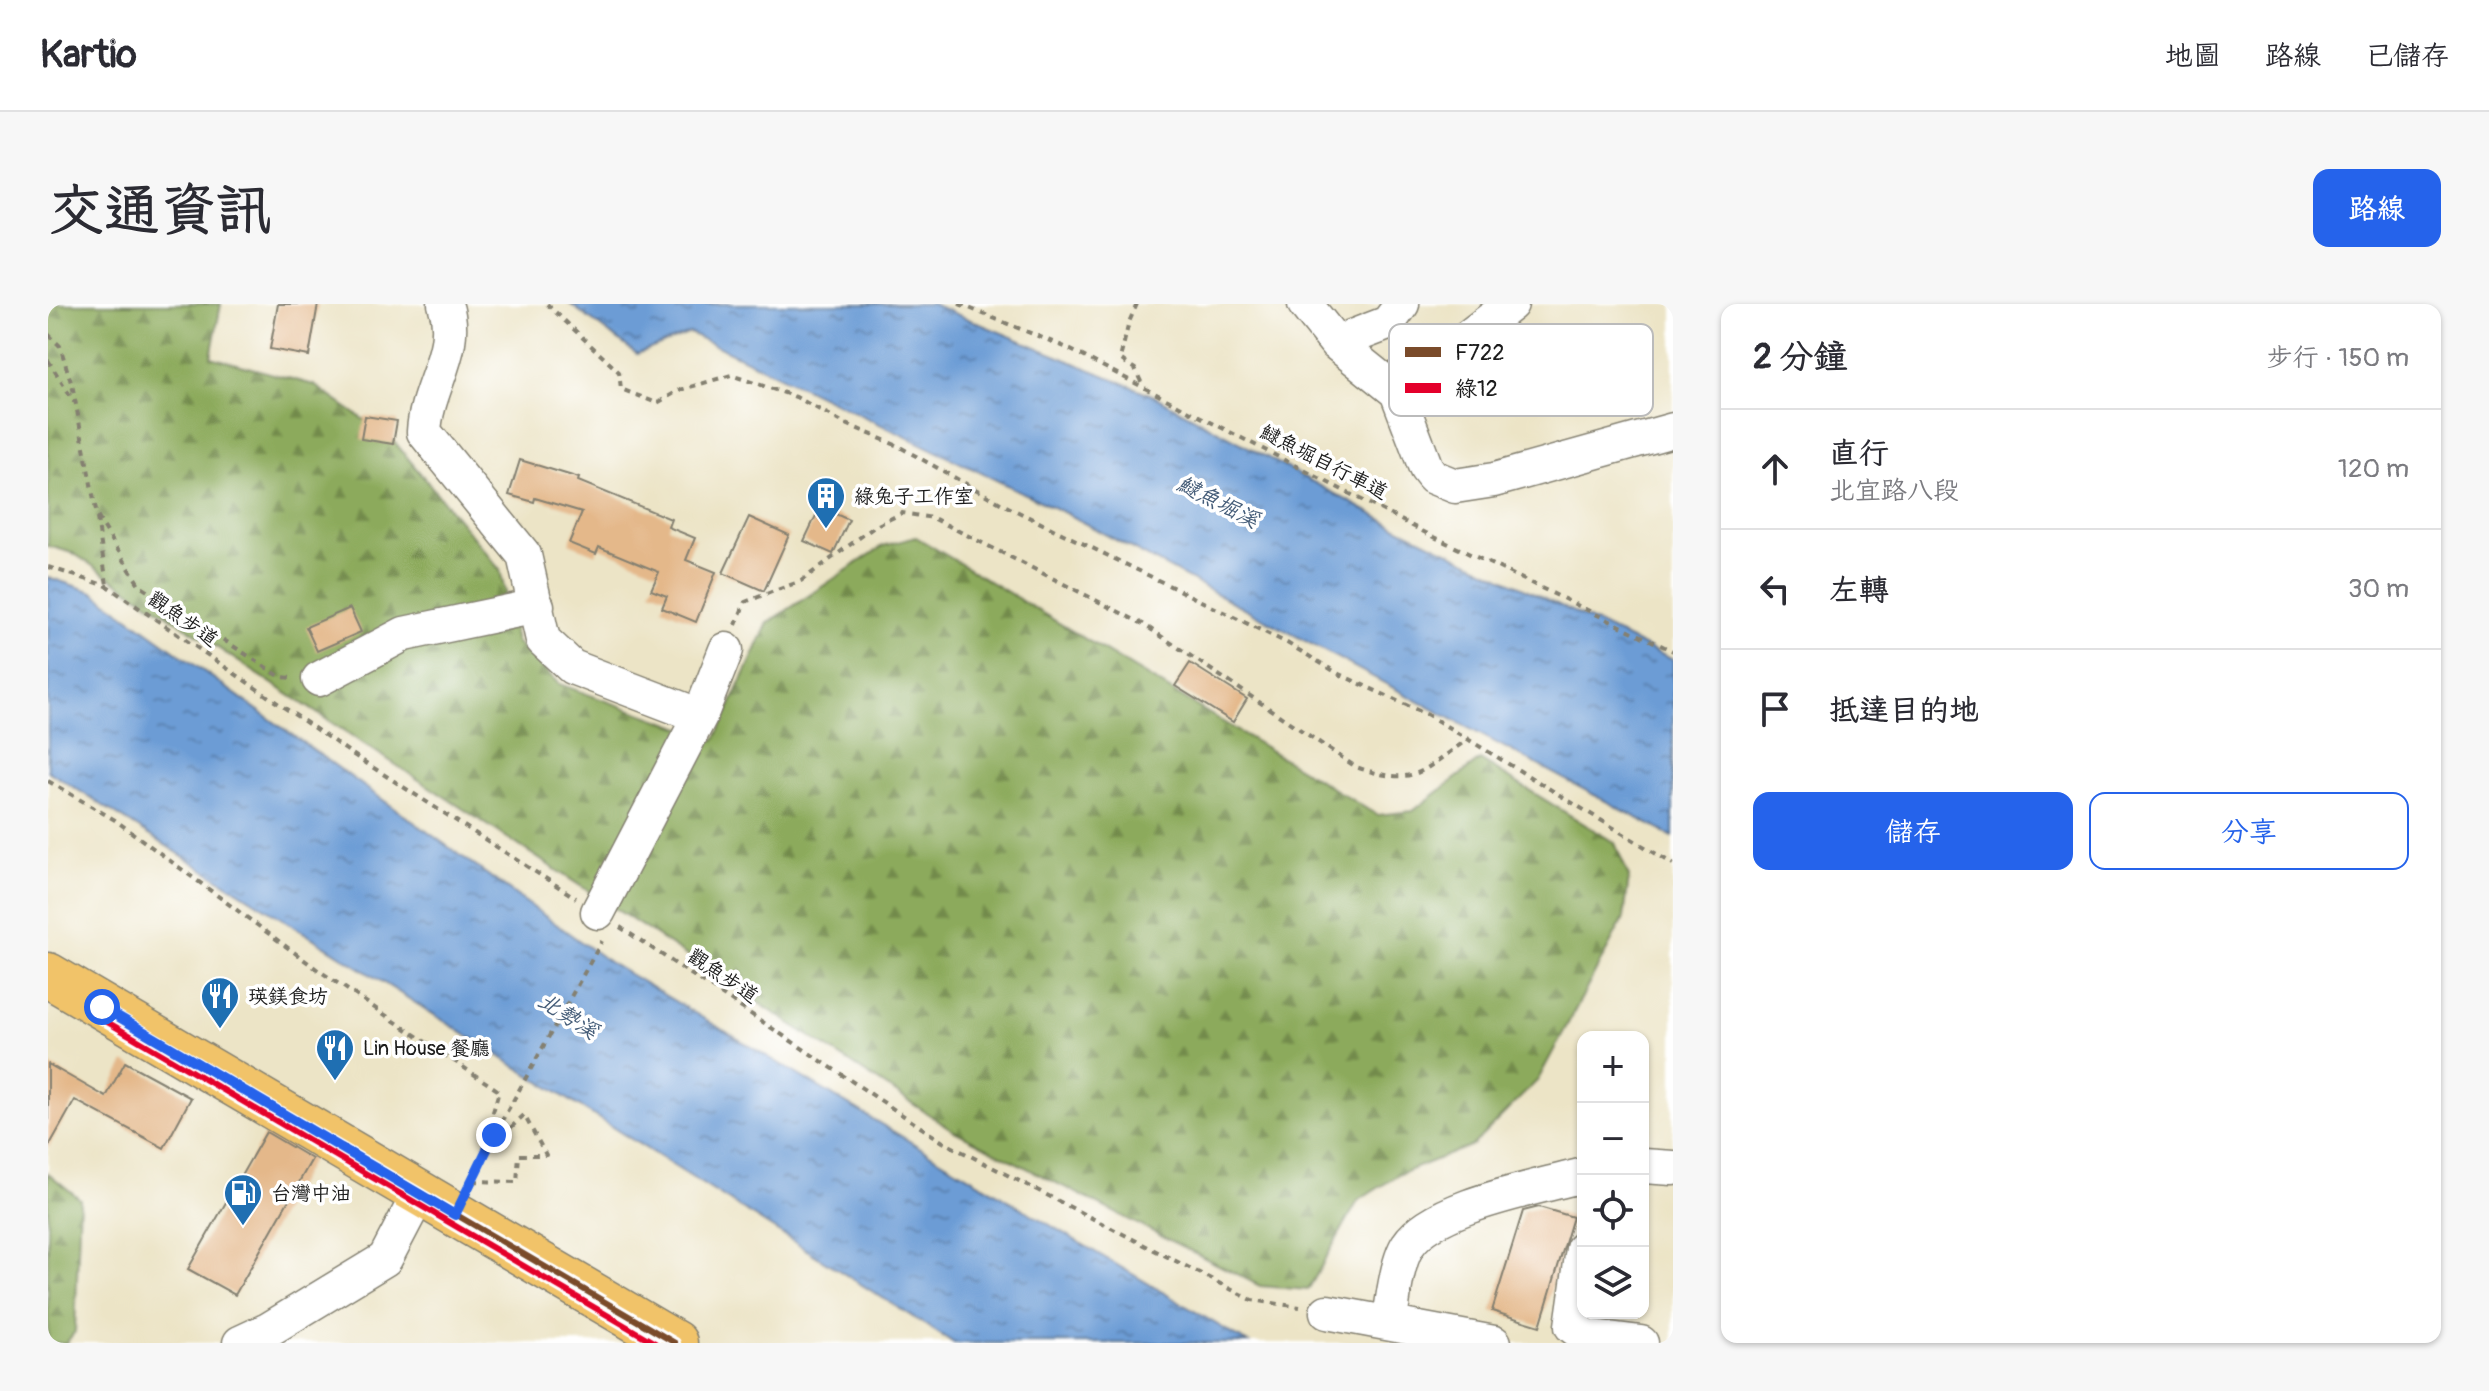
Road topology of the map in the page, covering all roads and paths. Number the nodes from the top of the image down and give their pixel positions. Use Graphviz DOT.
graph roads {
  1 [pos="445,304"];
  2 [pos="547,304"];
  3 [pos="959,304"];
  4 [pos="1137,304"];
  5 [pos="1305,304"];
  6 [pos="1402,304"];
  7 [pos="1511,304"];
  8 [pos="1485,324"];
  9 [pos="48,334"];
  10 [pos="1336,343"];
  11 [pos="48,360"];
  12 [pos="1389,386"];
  13 [pos="1144,388"];
  14 [pos="77,408"];
  15 [pos="1406,416"];
  16 [pos="1673,430"];
  17 [pos="97,516"];
  18 [pos="48,567"];
  19 [pos="107,586"];
  20 [pos="537,606"];
  21 [pos="726,650"];
  22 [pos="1673,651"];
  23 [pos="319,679"];
  24 [pos="700,716"];
  25 [pos="1470,738"];
  26 [pos="48,781"];
  27 [pos="1673,864"];
  28 [pos="605,917"];
  29 [pos="48,975"];
  30 [pos="494,1135"];
  31 [pos="1649,1166"];
  32 [pos="1673,1168"];
  33 [pos="1577,1177"];
  34 [pos="449,1196"];
  35 [pos="1577,1291"];
  36 [pos="1327,1312"];
  37 [pos="1390,1323"];
  38 [pos="259,1339"];
  39 [pos="675,1343"];
  40 [pos="1494,1343"];
  41 [pos="1641,1343"];
  1 -- 20 [label="street"];
  2 -- 25 [label="path"];
  3 -- 13 [label="path, 𩻸魚堀自行車道"];
  4 -- 13 [label="path"];
  5 -- 10 [label="street"];
  6 -- 10 [label="street"];
  7 -- 8 [label="street"];
  9 -- 14 [label="path"];
  10 -- 12 [label="street"];
  11 -- 14 [label="path"];
  13 -- 22 [label="path, 𩻸魚堀自行車道"];
  14 -- 17 [label="path"];
  15 -- 16 [label="street"];
  17 -- 19 [label="path"];
  17 -- 23 [label="path"];
  18 -- 19 [label="path, 觀魚步道"];
  19 -- 28 [label="path, 觀魚步道"];
  20 -- 23 [label="street"];
  20 -- 24 [label="street"];
  21 -- 24 [label="street"];
  21 -- 25 [label="path"];
  24 -- 28 [label="street"];
  25 -- 27 [label="path"];
  26 -- 30 [label="path"];
  28 -- 30 [label="path"];
  28 -- 36 [label="path, 觀魚步道"];
  29 -- 34 [label="main road"];
  30 -- 34 [label="path"];
  30 -- 34 [label="path"];
  31 -- 32 [label="street"];
  33 -- 37 [label="street"];
  34 -- 38 [label="street"];
  34 -- 39 [label="main road"];
  35 -- 41 [label="street"];
  36 -- 37 [label="street"];
  37 -- 40 [label="street"];
}
